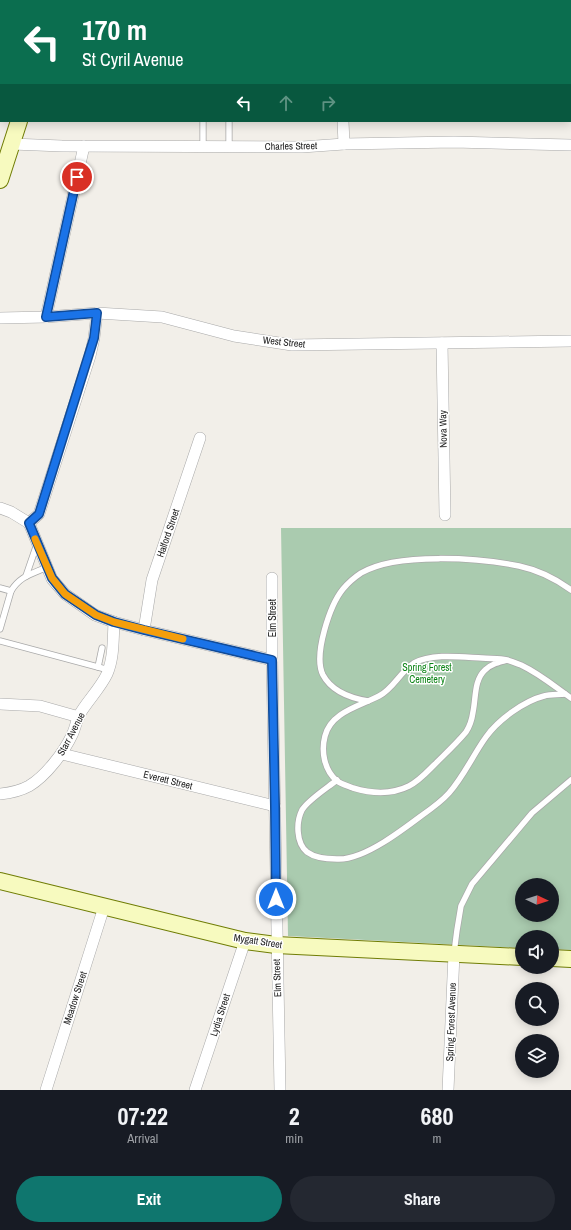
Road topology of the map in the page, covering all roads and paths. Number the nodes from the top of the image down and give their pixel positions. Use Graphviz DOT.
graph roads {
  1 [pos="19,122"];
  2 [pos="203,122"];
  3 [pos="229,122"];
  4 [pos="343,122"];
  5 [pos="12,144"];
  6 [pos="344,144"];
  7 [pos="571,145"];
  8 [pos="84,146"];
  9 [pos="203,146"];
  10 [pos="229,146"];
  11 [pos="0,180"];
  12 [pos="97,313"];
  13 [pos="46,317"];
  14 [pos="0,318"];
  15 [pos="571,341"];
  16 [pos="442,343"];
  17 [pos="200,438"];
  18 [pos="0,508"];
  19 [pos="445,515"];
  20 [pos="29,523"];
  21 [pos="37,543"];
  22 [pos="48,567"];
  23 [pos="26,576"];
  24 [pos="272,578"];
  25 [pos="0,588"];
  26 [pos="571,590"];
  27 [pos="11,591"];
  28 [pos="114,622"];
  29 [pos="0,629"];
  30 [pos="144,630"];
  31 [pos="0,641"];
  32 [pos="102,648"];
  33 [pos="272,660"];
  34 [pos="507,660"];
  35 [pos="103,668"];
  36 [pos="565,694"];
  37 [pos="571,698"];
  38 [pos="370,701"];
  39 [pos="0,704"];
  40 [pos="79,717"];
  41 [pos="62,754"];
  42 [pos="337,780"];
  43 [pos="571,780"];
  44 [pos="0,794"];
  45 [pos="275,806"];
  46 [pos="0,881"];
  47 [pos="104,906"];
  48 [pos="245,941"];
  49 [pos="276,945"];
  50 [pos="454,954"];
  51 [pos="515,957"];
  52 [pos="559,958"];
  53 [pos="571,959"];
  54 [pos="46,1090"];
  55 [pos="195,1090"];
  56 [pos="280,1090"];
  57 [pos="448,1090"];
  1 -- 5 [label="street"];
  2 -- 9 [label="lane"];
  3 -- 10 [label="lane"];
  4 -- 6 [label="street"];
  5 -- 8 [label="street, Charles Street"];
  5 -- 11 [label="street"];
  6 -- 7 [label="street, Charles Street"];
  6 -- 10 [label="street, Charles Street"];
  8 -- 9 [label="street, Charles Street"];
  8 -- 13 [label="street"];
  9 -- 10 [label="street, Charles Street"];
  12 -- 13 [label="street, West Street"];
  12 -- 16 [label="street, West Street"];
  12 -- 20 [label="street"];
  13 -- 14 [label="street, West Street"];
  15 -- 16 [label="street, West Street"];
  16 -- 19 [label="street, Nova Way"];
  17 -- 30 [label="street, Halford Street"];
  18 -- 20 [label="street"];
  20 -- 21 [label="street"];
  21 -- 22 [label="street"];
  21 -- 23 [label="lane"];
  22 -- 23 [label="lane"];
  22 -- 28 [label="street"];
  23 -- 27 [label="lane"];
  24 -- 33 [label="street, Elm Street"];
  25 -- 27 [label="lane"];
  26 -- 38 [label="lane"];
  27 -- 29 [label="lane"];
  28 -- 30 [label="street"];
  28 -- 35 [label="street, Starr Avenue"];
  30 -- 33 [label="street"];
  31 -- 35 [label="lane"];
  32 -- 35 [label="lane"];
  33 -- 45 [label="street, Elm Street"];
  34 -- 36 [label="lane"];
  34 -- 38 [label="lane"];
  34 -- 42 [label="lane"];
  35 -- 40 [label="street, Starr Avenue"];
  36 -- 37 [label="lane"];
  36 -- 42 [label="lane"];
  38 -- 42 [label="lane"];
  39 -- 40 [label="street"];
  40 -- 41 [label="street, Starr Avenue"];
  41 -- 44 [label="street, Starr Avenue"];
  41 -- 45 [label="street, Everett Street"];
  43 -- 50 [label="lane"];
  45 -- 49 [label="street, Elm Street"];
  46 -- 47 [label="street, Mygatt Street"];
  47 -- 48 [label="street, Mygatt Street"];
  47 -- 54 [label="street, Meadow Street"];
  48 -- 49 [label="street, Mygatt Street"];
  48 -- 55 [label="street, Lydia Street"];
  49 -- 50 [label="street, Mygatt Street"];
  49 -- 56 [label="street, Elm Street"];
  50 -- 51 [label="street, Mygatt Street"];
  50 -- 57 [label="street, Spring Forest Avenue"];
  52 -- 53 [label="street"];
}
